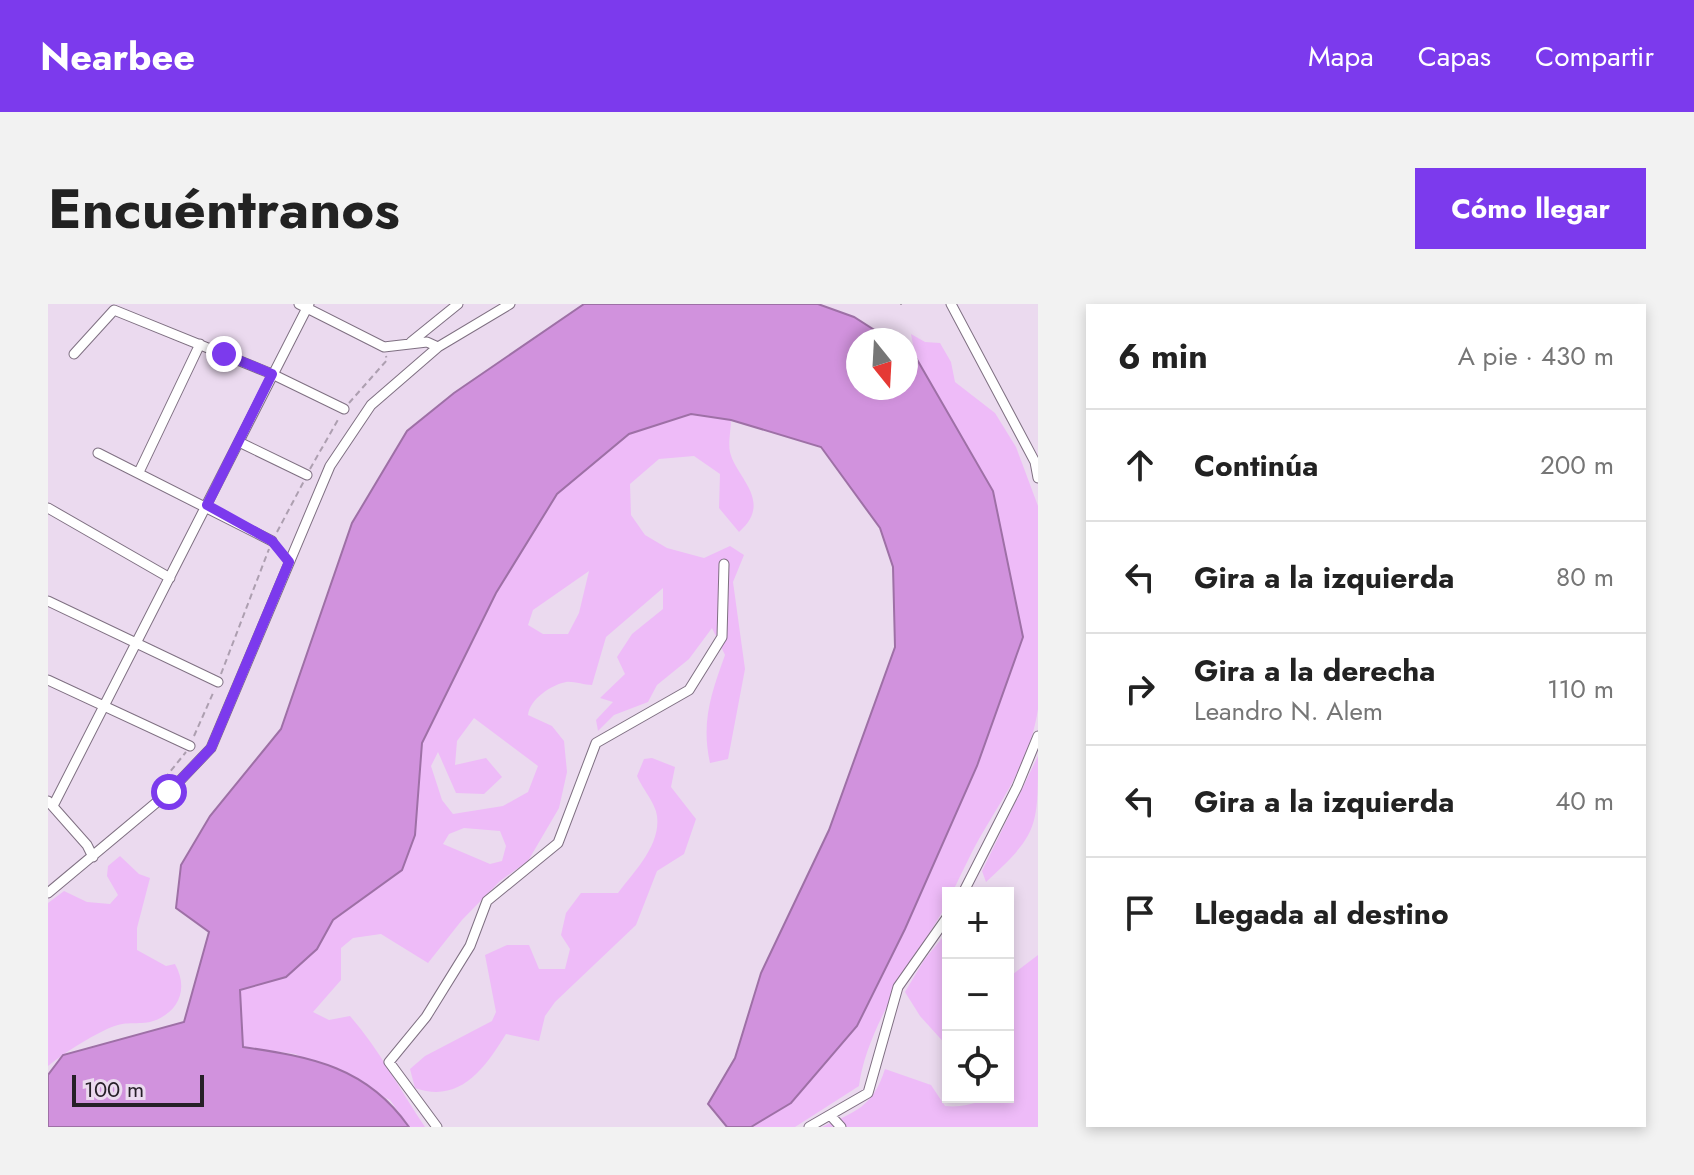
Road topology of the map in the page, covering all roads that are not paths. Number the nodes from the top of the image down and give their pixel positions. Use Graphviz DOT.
graph roads {
  1 [pos="458,304"];
  2 [pos="510,304"];
  3 [pos="951,304"];
  4 [pos="305,305"];
  5 [pos="411,343"];
  6 [pos="200,344"];
  7 [pos="438,347"];
  8 [pos="74,354"];
  9 [pos="272,374"];
  10 [pos="344,409"];
  11 [pos="239,442"];
  12 [pos="98,453"];
  13 [pos="139,472"];
  14 [pos="307,475"];
  15 [pos="1038,478"];
  16 [pos="207,505"];
  17 [pos="48,508"];
  18 [pos="272,541"];
  19 [pos="724,564"];
  20 [pos="170,578"];
  21 [pos="48,601"];
  22 [pos="137,644"];
  23 [pos="48,680"];
  24 [pos="218,682"];
  25 [pos="104,707"];
  26 [pos="1038,736"];
  27 [pos="190,746"];
  28 [pos="51,802"];
  29 [pos="93,857"];
  30 [pos="966,887"];
  31 [pos="48,893"];
  32 [pos="942,925"];
  33 [pos="830,1115"];
  34 [pos="437,1127"];
  35 [pos="809,1127"];
  36 [pos="841,1127"];
  1 -- 5 [label="street"];
  2 -- 7 [label="street"];
  3 -- 15 [label="street"];
  4 -- 5 [label="street"];
  4 -- 9 [label="street"];
  5 -- 7 [label="street"];
  6 -- 8 [label="street"];
  6 -- 9 [label="street"];
  6 -- 13 [label="street"];
  7 -- 29 [label="street"];
  9 -- 10 [label="street"];
  9 -- 11 [label="street"];
  11 -- 14 [label="street"];
  11 -- 16 [label="street"];
  12 -- 13 [label="street"];
  13 -- 16 [label="street"];
  16 -- 18 [label="street"];
  16 -- 20 [label="street"];
  17 -- 20 [label="street"];
  19 -- 34 [label="street"];
  20 -- 22 [label="street"];
  21 -- 22 [label="street"];
  22 -- 24 [label="street"];
  22 -- 25 [label="street"];
  23 -- 25 [label="street"];
  25 -- 27 [label="street"];
  25 -- 28 [label="street"];
  26 -- 30 [label="street"];
  28 -- 29 [label="street"];
  29 -- 31 [label="street"];
  32 -- 33 [label="street"];
  33 -- 35 [label="street"];
  33 -- 36 [label="street"];
}
